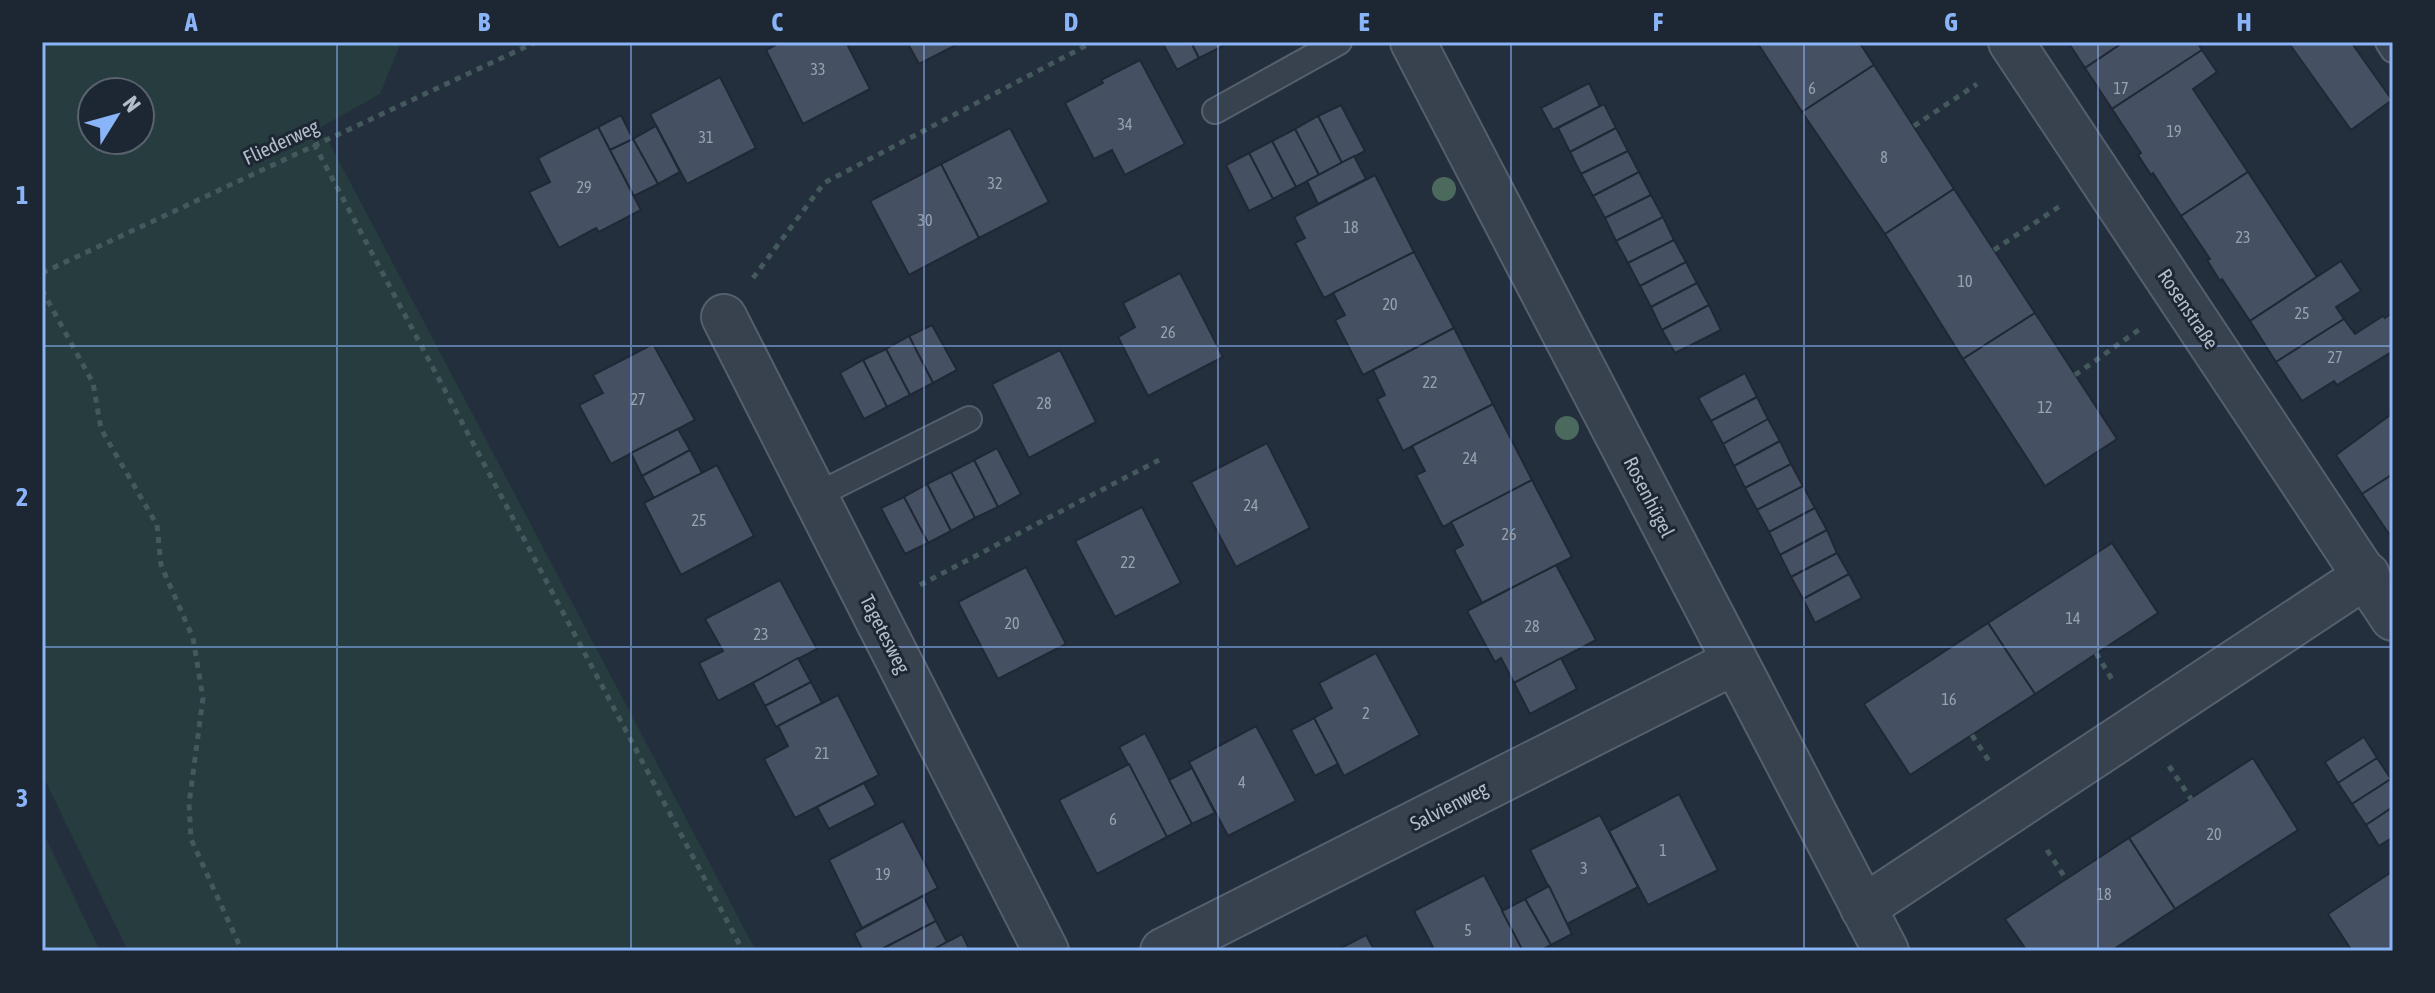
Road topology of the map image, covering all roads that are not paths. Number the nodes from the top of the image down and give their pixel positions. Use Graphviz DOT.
graph roads {
  1 [pos="1339,42"];
  2 [pos="1413,42"];
  3 [pos="2388,42"];
  4 [pos="2015,49"];
  5 [pos="2393,50"];
  6 [pos="1215,111"];
  7 [pos="724,317"];
  8 [pos="969,419"];
  9 [pos="815,496"];
  10 [pos="2367,575"];
  11 [pos="2393,618"];
  12 [pos="1734,662"];
  13 [pos="1863,908"];
  14 [pos="1046,951"];
  15 [pos="1163,951"];
  16 [pos="1886,951"];
  1 -- 6 [label="lane"];
  2 -- 12 [label="street, Rosenhügel"];
  3 -- 5 [label="lane"];
  4 -- 10 [label="street, Rosenstraße"];
  7 -- 9 [label="street, Tagetesweg"];
  8 -- 9 [label="lane"];
  9 -- 14 [label="street, Tagetesweg"];
  10 -- 11 [label="street, Rosenstraße"];
  10 -- 13 [label="street"];
  12 -- 13 [label="street, Rosenhügel"];
  12 -- 15 [label="street, Salvienweg"];
  13 -- 16 [label="street, Rosenhügel"];
}
